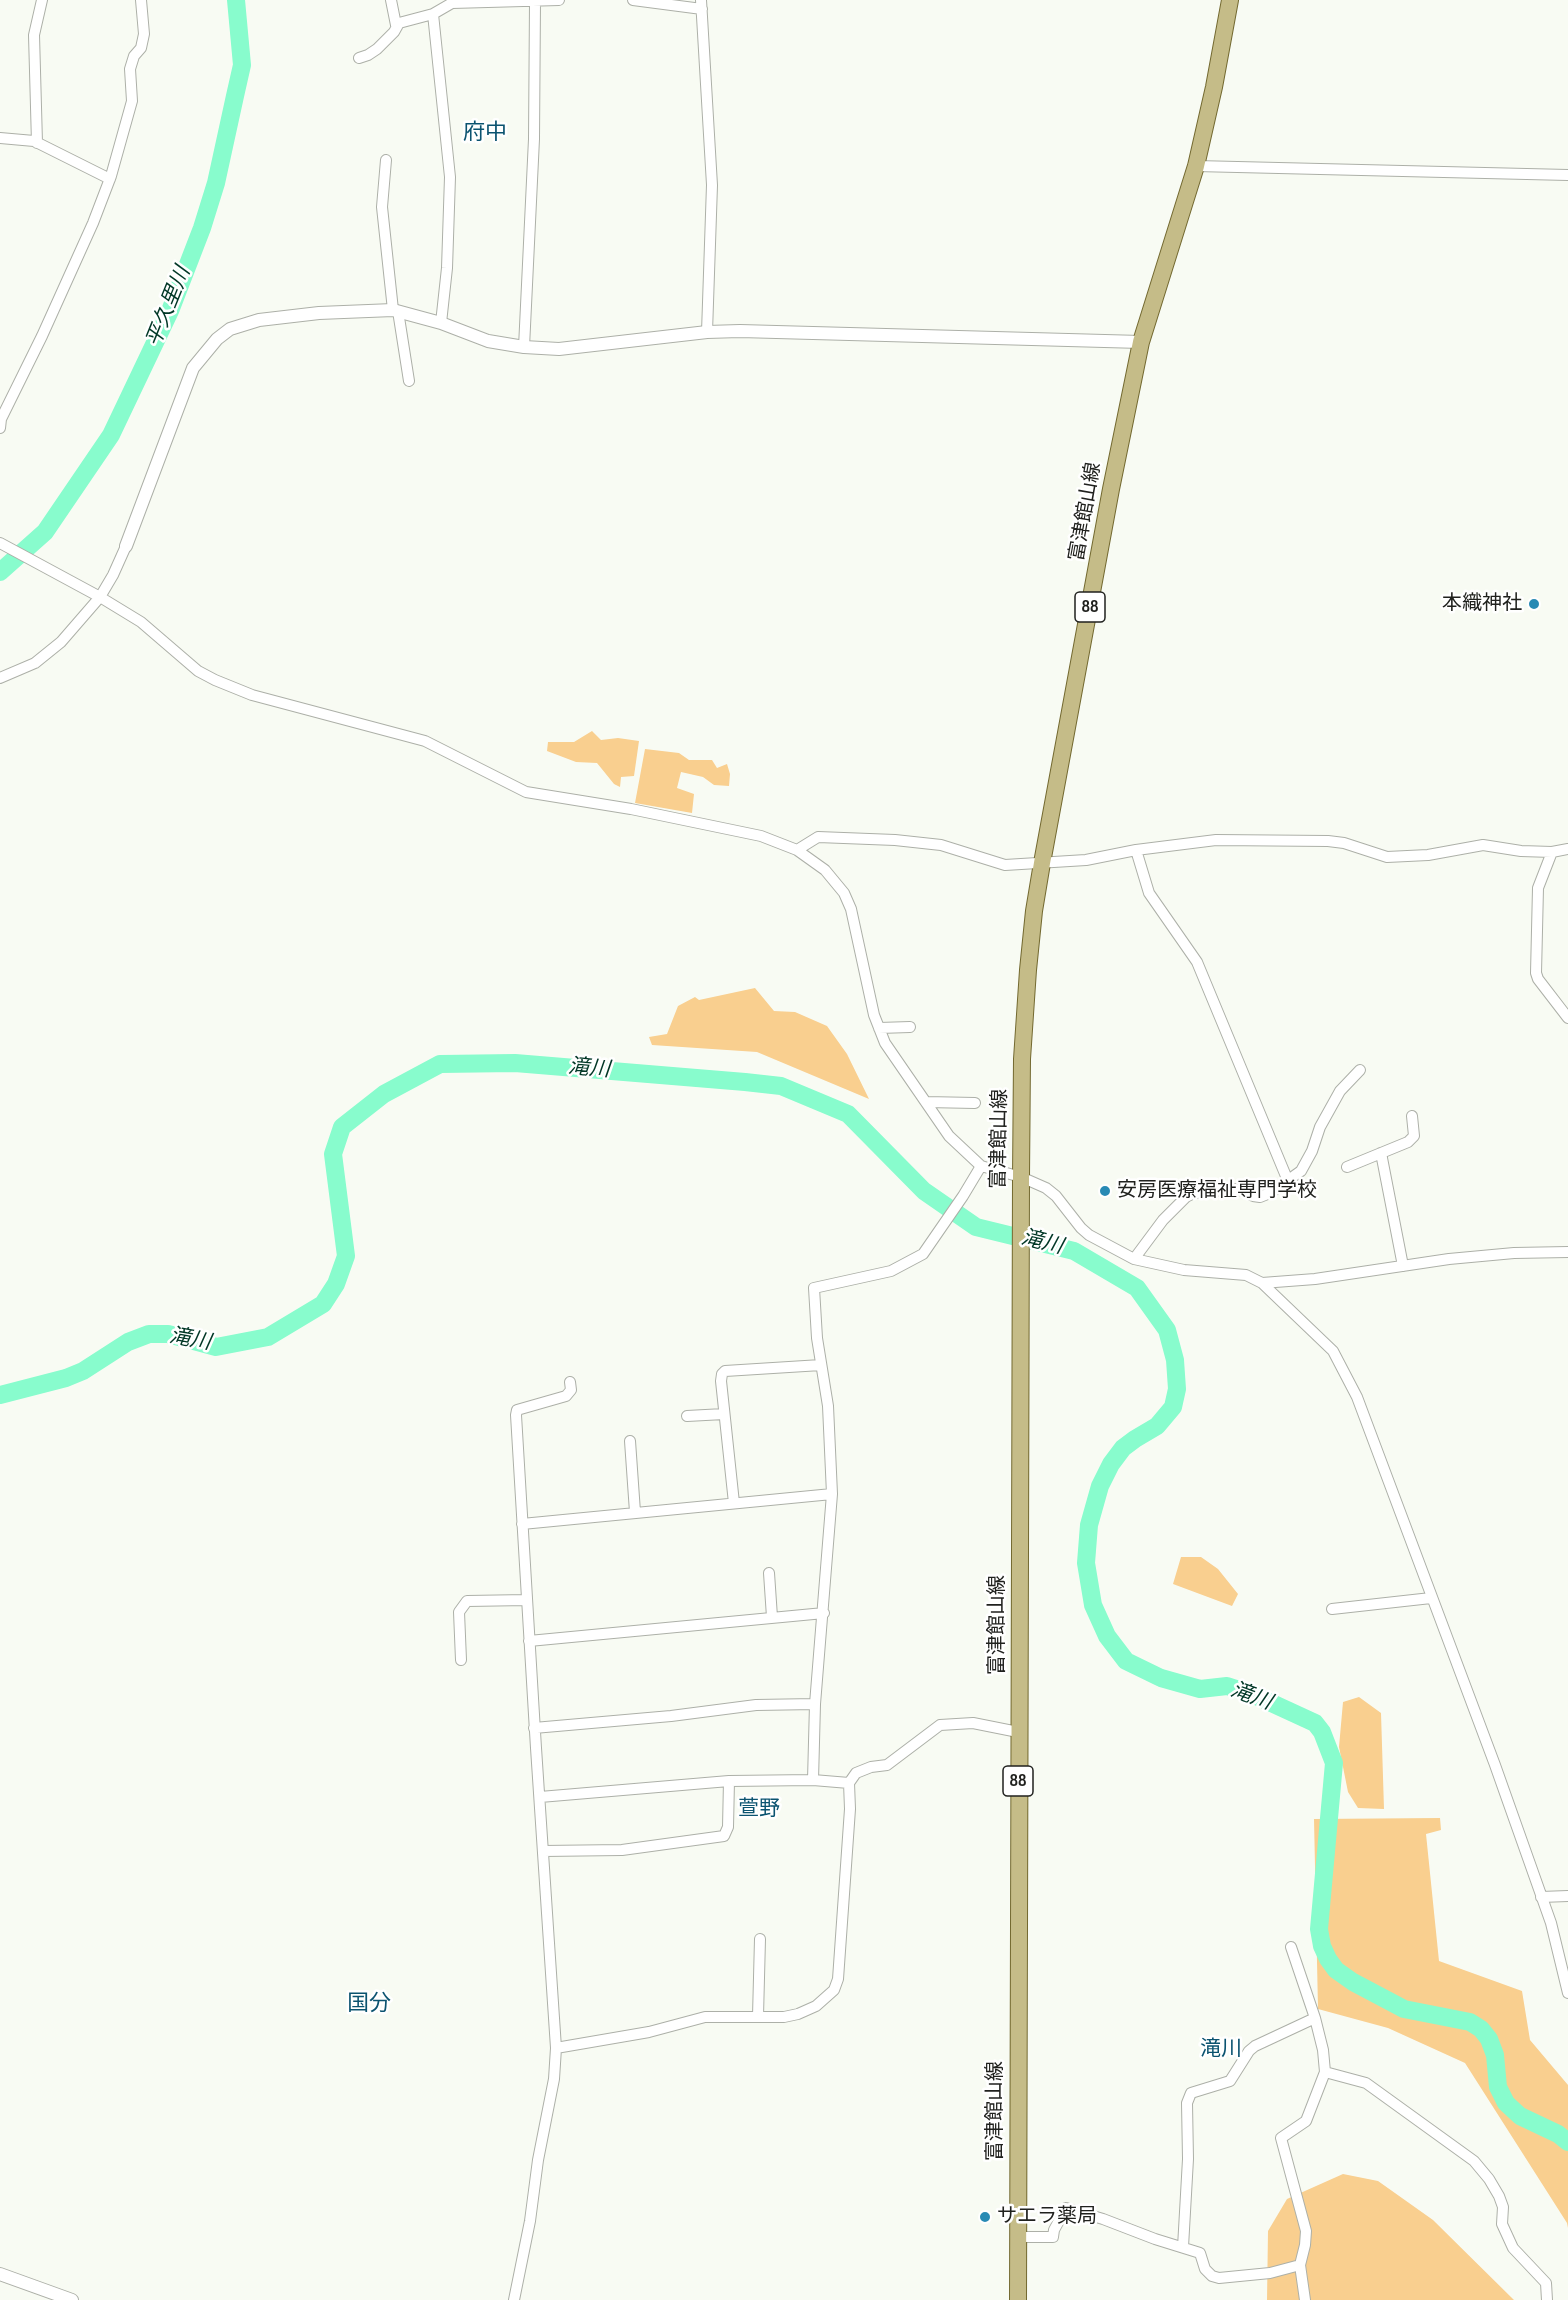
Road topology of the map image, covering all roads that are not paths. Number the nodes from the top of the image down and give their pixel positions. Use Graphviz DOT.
graph roads {
  1 [pos="42,0"];
  2 [pos="141,0"];
  3 [pos="391,0"];
  4 [pos="559,0"];
  5 [pos="633,0"];
  6 [pos="1230,0"];
  7 [pos="535,2"];
  8 [pos="702,4"];
  9 [pos="433,14"];
  10 [pos="396,25"];
  11 [pos="359,58"];
  12 [pos="0,138"];
  13 [pos="37,142"];
  14 [pos="386,160"];
  15 [pos="1196,166"];
  16 [pos="1568,175"];
  17 [pos="110,179"];
  18 [pos="396,311"];
  19 [pos="441,323"];
  20 [pos="707,332"];
  21 [pos="1141,342"];
  22 [pos="524,347"];
  23 [pos="409,381"];
  24 [pos="0,419"];
  25 [pos="0,428"];
  26 [pos="0,543"];
  27 [pos="126,546"];
  28 [pos="100,597"];
  29 [pos="0,678"];
  30 [pos="1568,849"];
  31 [pos="797,850"];
  32 [pos="1136,850"];
  33 [pos="1552,852"];
  34 [pos="1042,863"];
  35 [pos="1568,1018"];
  36 [pos="910,1027"];
  37 [pos="879,1028"];
  38 [pos="1360,1070"];
  39 [pos="926,1102"];
  40 [pos="975,1103"];
  41 [pos="1412,1116"];
  42 [pos="1381,1153"];
  43 [pos="981,1166"];
  44 [pos="1347,1167"];
  45 [pos="1021,1177"];
  46 [pos="1288,1181"];
  47 [pos="1568,1252"];
  48 [pos="1134,1259"];
  49 [pos="1403,1266"];
  50 [pos="1262,1283"];
  51 [pos="822,1365"];
  52 [pos="570,1382"];
  53 [pos="724,1414"];
  54 [pos="687,1416"];
  55 [pos="630,1441"];
  56 [pos="832,1494"];
  57 [pos="734,1503"];
  58 [pos="635,1512"];
  59 [pos="522,1524"];
  60 [pos="769,1573"];
  61 [pos="1431,1598"];
  62 [pos="527,1600"];
  63 [pos="1332,1609"];
  64 [pos="824,1613"];
  65 [pos="772,1617"];
  66 [pos="529,1641"];
  67 [pos="461,1660"];
  68 [pos="815,1704"];
  69 [pos="534,1728"];
  70 [pos="1018,1732"];
  71 [pos="813,1780"];
  72 [pos="729,1781"];
  73 [pos="849,1783"];
  74 [pos="540,1797"];
  75 [pos="543,1851"];
  76 [pos="1568,1896"];
  77 [pos="1541,1897"];
  78 [pos="760,1939"];
  79 [pos="1291,1947"];
  80 [pos="1568,1993"];
  81 [pos="758,2016"];
  82 [pos="1315,2018"];
  83 [pos="556,2048"];
  84 [pos="1325,2073"];
  85 [pos="1017,2236"];
  86 [pos="1183,2247"];
  87 [pos="1300,2265"];
  88 [pos="0,2274"];
  89 [pos="72,2300"];
  90 [pos="514,2300"];
  91 [pos="1018,2300"];
  92 [pos="1305,2300"];
  93 [pos="1546,2300"];
  1 -- 13 [label="street"];
  2 -- 17 [label="street"];
  3 -- 10 [label="street"];
  4 -- 7 [label="street"];
  5 -- 8 [label="street"];
  6 -- 15 [label="main road, 富津館山線 / 88"];
  7 -- 9 [label="street"];
  7 -- 22 [label="street"];
  8 -- 20 [label="street"];
  9 -- 10 [label="street"];
  9 -- 19 [label="street"];
  10 -- 11 [label="street"];
  12 -- 13 [label="street"];
  13 -- 17 [label="street"];
  14 -- 18 [label="street"];
  15 -- 16 [label="street"];
  15 -- 21 [label="main road, 富津館山線 / 88"];
  17 -- 24 [label="street"];
  18 -- 19 [label="street"];
  18 -- 23 [label="street"];
  18 -- 27 [label="street"];
  19 -- 22 [label="street"];
  20 -- 21 [label="street"];
  20 -- 22 [label="street"];
  21 -- 34 [label="main road, 富津館山線 / 88"];
  24 -- 25 [label="street"];
  26 -- 28 [label="street"];
  27 -- 28 [label="street"];
  28 -- 29 [label="street"];
  28 -- 31 [label="street"];
  30 -- 33 [label="street"];
  31 -- 34 [label="street"];
  31 -- 37 [label="street"];
  32 -- 33 [label="street"];
  32 -- 34 [label="street"];
  32 -- 46 [label="street"];
  33 -- 35 [label="street"];
  34 -- 45 [label="main road, 富津館山線 / 88"];
  36 -- 37 [label="street"];
  37 -- 39 [label="street"];
  38 -- 46 [label="street"];
  39 -- 40 [label="street"];
  39 -- 43 [label="street"];
  41 -- 42 [label="street"];
  42 -- 44 [label="street"];
  42 -- 49 [label="street"];
  43 -- 45 [label="street"];
  43 -- 51 [label="street"];
  45 -- 48 [label="street"];
  45 -- 70 [label="main road, 富津館山線 / 88"];
  46 -- 48 [label="street"];
  47 -- 49 [label="street"];
  48 -- 50 [label="street"];
  49 -- 50 [label="street"];
  50 -- 61 [label="street"];
  51 -- 53 [label="street"];
  51 -- 56 [label="street"];
  52 -- 59 [label="street"];
  53 -- 54 [label="street"];
  53 -- 57 [label="street"];
  55 -- 58 [label="street"];
  56 -- 57 [label="street"];
  56 -- 64 [label="street"];
  57 -- 58 [label="street"];
  58 -- 59 [label="street"];
  59 -- 62 [label="street"];
  60 -- 65 [label="street"];
  61 -- 63 [label="street"];
  61 -- 77 [label="street"];
  62 -- 66 [label="street"];
  62 -- 67 [label="street"];
  64 -- 65 [label="street"];
  64 -- 68 [label="street"];
  65 -- 66 [label="street"];
  66 -- 69 [label="street"];
  68 -- 69 [label="street"];
  68 -- 71 [label="street"];
  69 -- 74 [label="street"];
  70 -- 73 [label="street"];
  70 -- 85 [label="main road, 富津館山線 / 88"];
  71 -- 72 [label="street"];
  71 -- 73 [label="street"];
  72 -- 74 [label="street"];
  72 -- 75 [label="street"];
  73 -- 81 [label="street"];
  74 -- 75 [label="street"];
  75 -- 83 [label="street"];
  76 -- 77 [label="street"];
  77 -- 80 [label="street"];
  78 -- 81 [label="street"];
  79 -- 82 [label="street"];
  81 -- 83 [label="street"];
  82 -- 84 [label="street"];
  82 -- 86 [label="street"];
  83 -- 90 [label="street"];
  84 -- 87 [label="street"];
  84 -- 93 [label="street"];
  85 -- 86 [label="street"];
  85 -- 91 [label="main road, 富津館山線 / 88"];
  86 -- 87 [label="street"];
  87 -- 92 [label="street"];
  88 -- 89 [label="street"];
}
